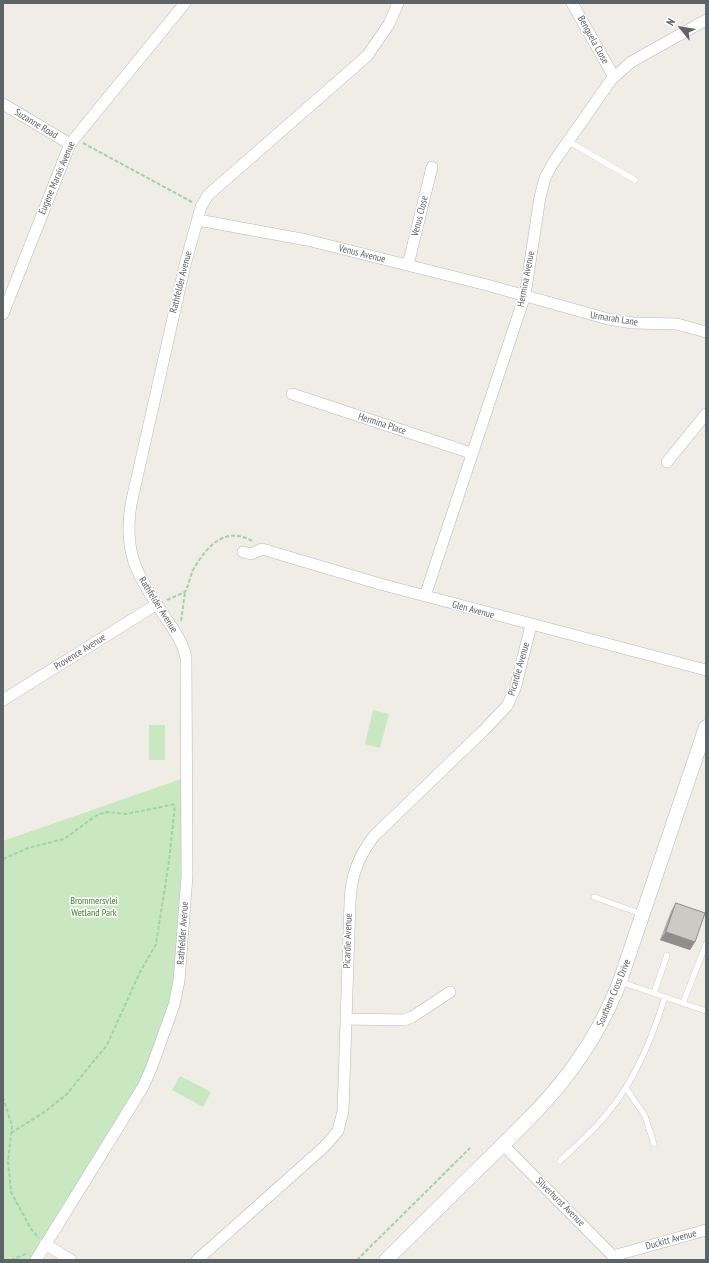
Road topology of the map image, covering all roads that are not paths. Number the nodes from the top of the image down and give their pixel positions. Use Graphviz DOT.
graph roads {
  1 [pos="184,3"];
  2 [pos="398,3"];
  3 [pos="572,3"];
  4 [pos="706,20"];
  5 [pos="614,77"];
  6 [pos="3,104"];
  7 [pos="72,141"];
  8 [pos="568,141"];
  9 [pos="432,166"];
  10 [pos="635,180"];
  11 [pos="198,220"];
  12 [pos="408,265"];
  13 [pos="524,295"];
  14 [pos="3,314"];
  15 [pos="706,332"];
  16 [pos="292,394"];
  17 [pos="706,414"];
  18 [pos="471,453"];
  19 [pos="667,462"];
  20 [pos="243,552"];
  21 [pos="425,596"];
  22 [pos="157,604"];
  23 [pos="531,626"];
  24 [pos="706,670"];
  25 [pos="3,700"];
  26 [pos="706,726"];
  27 [pos="594,897"];
  28 [pos="643,914"];
  29 [pos="706,944"];
  30 [pos="667,955"];
  31 [pos="620,981"];
  32 [pos="450,992"];
  33 [pos="654,992"];
  34 [pos="665,997"];
  35 [pos="683,1002"];
  36 [pos="706,1011"];
  37 [pos="346,1019"];
  38 [pos="626,1088"];
  39 [pos="654,1144"];
  40 [pos="503,1145"];
  41 [pos="560,1161"];
  42 [pos="706,1230"];
  43 [pos="45,1244"];
  44 [pos="613,1258"];
  45 [pos="36,1260"];
  46 [pos="71,1260"];
  47 [pos="197,1260"];
  48 [pos="386,1260"];
  1 -- 7 [label="street, Eugene Marais Avenue"];
  2 -- 11 [label="street, Rathfelder Avenue"];
  3 -- 5 [label="street, Benguela Close"];
  4 -- 5 [label="street, Hermina Avenue"];
  5 -- 8 [label="street, Hermina Avenue"];
  6 -- 7 [label="street, Suzanne Road"];
  7 -- 14 [label="street, Eugene Marais Avenue"];
  8 -- 10 [label="lane"];
  8 -- 13 [label="street, Hermina Avenue"];
  9 -- 12 [label="street, Venus Close"];
  11 -- 12 [label="street, Venus Avenue"];
  11 -- 22 [label="street, Rathfelder Avenue"];
  12 -- 13 [label="street, Venus Avenue"];
  13 -- 15 [label="street, Urmarah Lane"];
  13 -- 18 [label="street, Hermina Avenue"];
  16 -- 18 [label="street, Hermina Place"];
  17 -- 19 [label="street"];
  18 -- 21 [label="street, Hermina Avenue"];
  20 -- 21 [label="street, Glen Avenue"];
  21 -- 23 [label="street, Glen Avenue"];
  22 -- 25 [label="street, Provence Avenue"];
  22 -- 43 [label="street, Rathfelder Avenue"];
  23 -- 24 [label="street, Glen Avenue"];
  23 -- 37 [label="street, Picardie Avenue"];
  26 -- 28 [label="street, Southern Cross Drive"];
  27 -- 28 [label="lane"];
  28 -- 31 [label="street, Southern Cross Drive"];
  29 -- 35 [label="lane"];
  30 -- 33 [label="lane"];
  31 -- 33 [label="lane"];
  31 -- 40 [label="street, Southern Cross Drive"];
  32 -- 37 [label="street"];
  33 -- 34 [label="lane"];
  34 -- 35 [label="lane"];
  34 -- 38 [label="lane"];
  35 -- 36 [label="lane"];
  37 -- 47 [label="street, Picardie Avenue"];
  38 -- 39 [label="lane"];
  38 -- 41 [label="lane"];
  40 -- 44 [label="street, Silverhurst Avenue"];
  40 -- 48 [label="street, Southern Cross Drive"];
  42 -- 44 [label="street, Duckitt Avenue"];
  43 -- 45 [label="street, Rathfelder Avenue"];
  43 -- 46 [label="street"];
}
